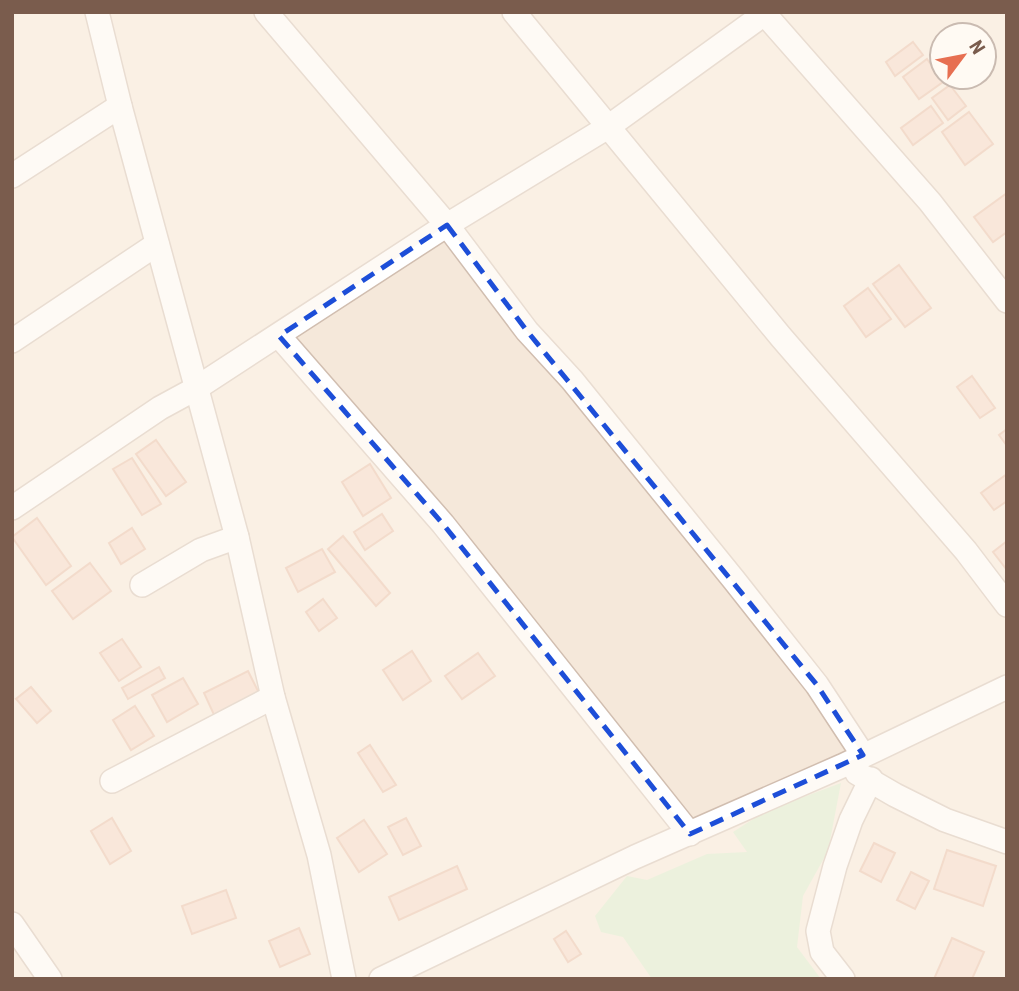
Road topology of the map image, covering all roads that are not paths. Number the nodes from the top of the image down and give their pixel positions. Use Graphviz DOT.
graph roads {
  1 [pos="97,12"];
  2 [pos="266,12"];
  3 [pos="514,12"];
  4 [pos="765,13"];
  5 [pos="120,106"];
  6 [pos="608,127"];
  7 [pos="12,176"];
  8 [pos="447,225"];
  9 [pos="157,244"];
  10 [pos="1007,302"];
  11 [pos="279,336"];
  12 [pos="12,341"];
  13 [pos="195,389"];
  14 [pos="12,508"];
  15 [pos="237,537"];
  16 [pos="142,585"];
  17 [pos="1007,605"];
  18 [pos="1007,687"];
  19 [pos="273,696"];
  20 [pos="863,755"];
  21 [pos="842,766"];
  22 [pos="871,779"];
  23 [pos="112,781"];
  24 [pos="690,834"];
  25 [pos="1007,842"];
  26 [pos="12,924"];
  27 [pos="50,979"];
  28 [pos="344,979"];
  29 [pos="381,979"];
  30 [pos="843,979"];
  1 -- 5 [label="street"];
  2 -- 8 [label="street"];
  3 -- 6 [label="street"];
  4 -- 6 [label="street"];
  4 -- 10 [label="street"];
  5 -- 7 [label="street"];
  5 -- 9 [label="street"];
  6 -- 8 [label="street"];
  6 -- 17 [label="street"];
  8 -- 11 [label="street"];
  8 -- 20 [label="street"];
  9 -- 12 [label="street"];
  9 -- 13 [label="street"];
  11 -- 13 [label="street"];
  11 -- 24 [label="street"];
  13 -- 14 [label="street"];
  13 -- 15 [label="street"];
  15 -- 16 [label="street"];
  15 -- 19 [label="street"];
  18 -- 20 [label="street"];
  19 -- 23 [label="street"];
  19 -- 28 [label="street"];
  20 -- 21 [label="street"];
  21 -- 22 [label="street"];
  21 -- 24 [label="street"];
  22 -- 25 [label="street"];
  22 -- 30 [label="street"];
  24 -- 29 [label="street"];
  26 -- 27 [label="street"];
}
